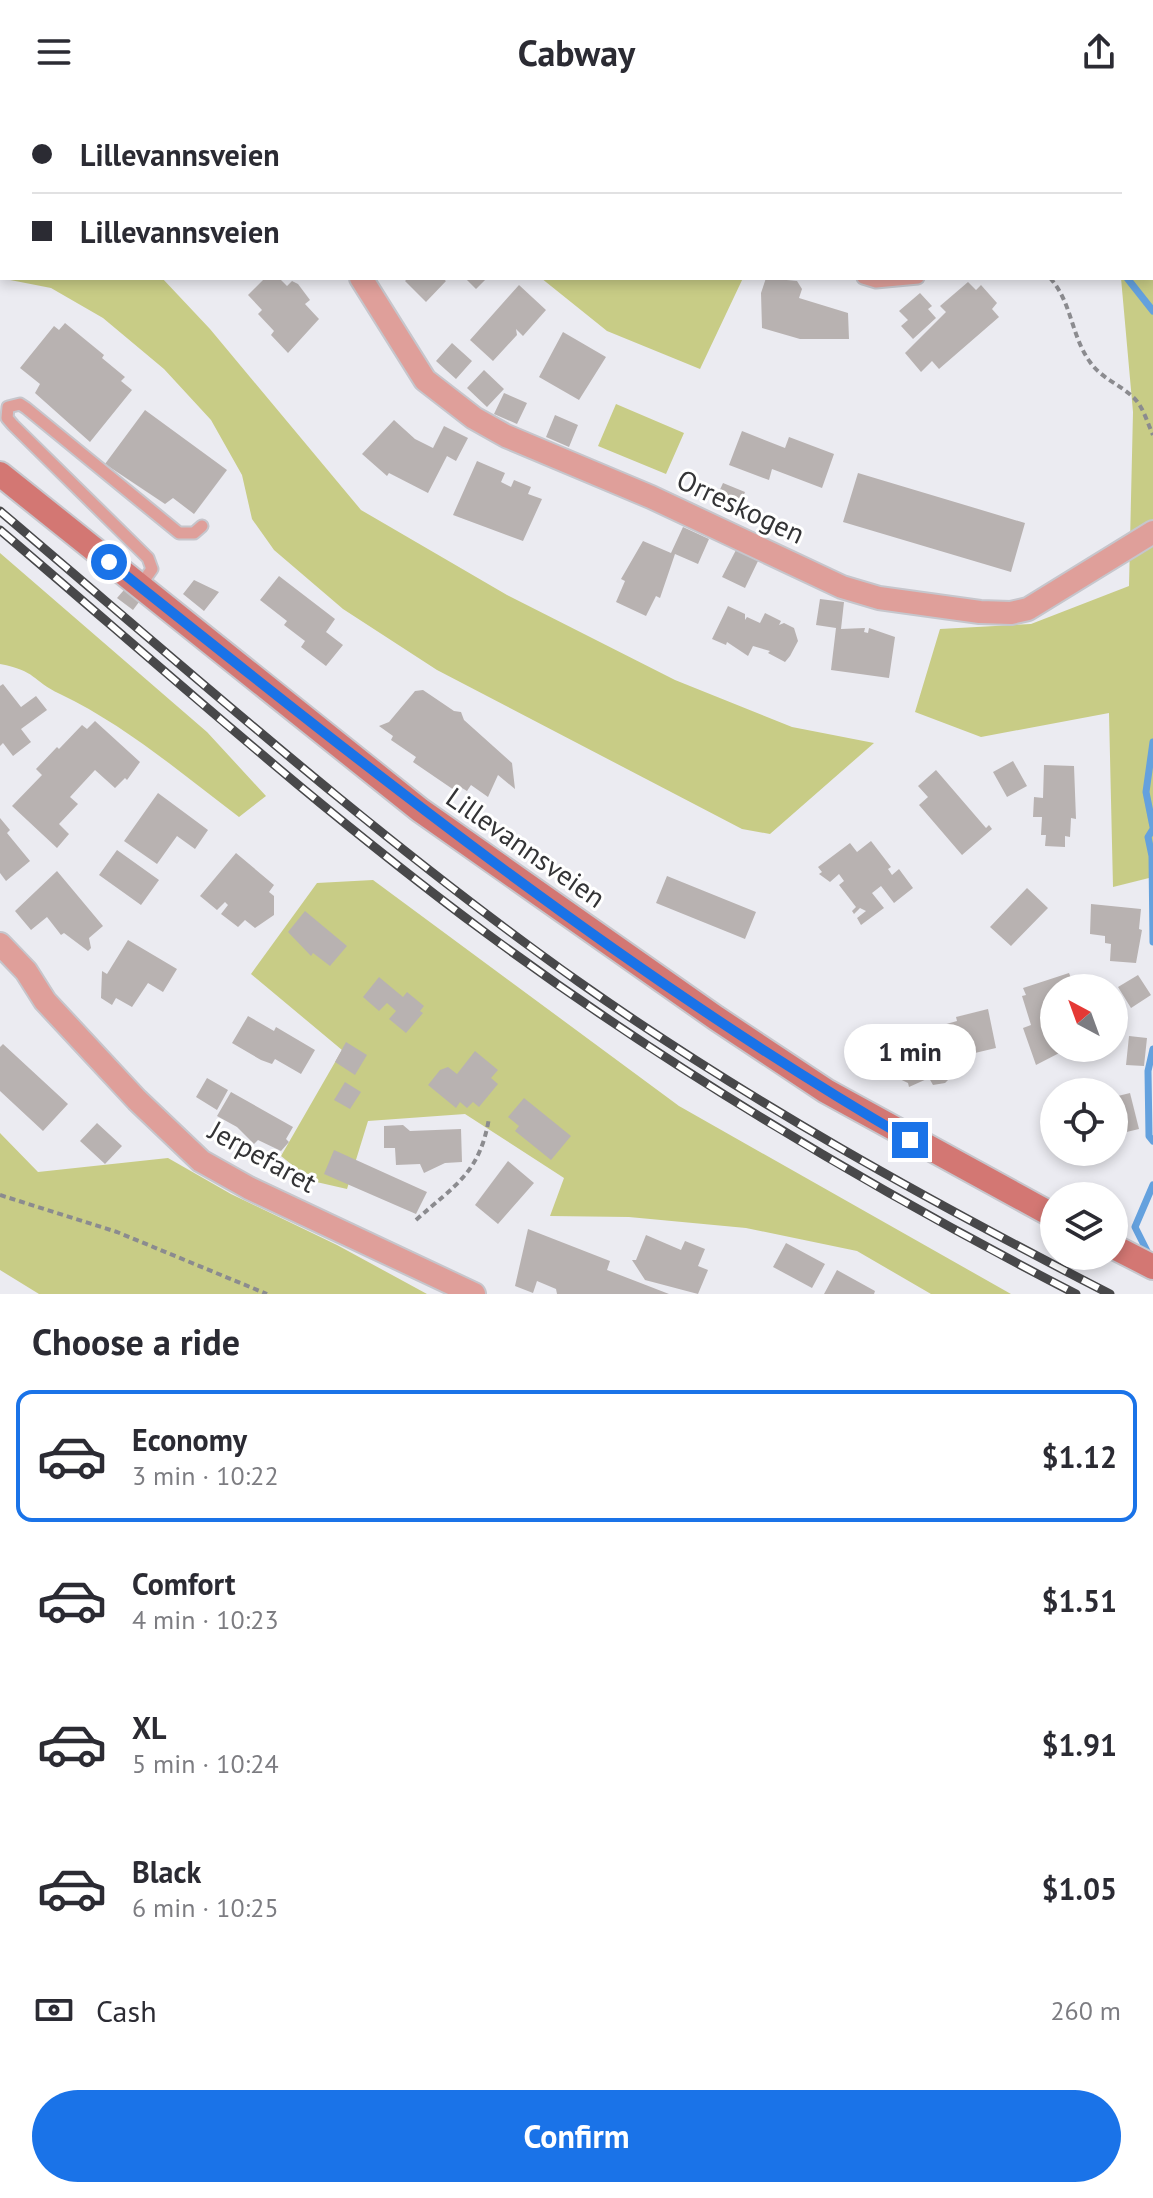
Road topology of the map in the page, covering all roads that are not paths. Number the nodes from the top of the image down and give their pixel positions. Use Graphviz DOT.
graph roads {
  1 [pos="362,280"];
  2 [pos="870,280"];
  3 [pos="897,280"];
  4 [pos="0,474"];
  5 [pos="202,526"];
  6 [pos="1153,532"];
  7 [pos="140,586"];
  8 [pos="0,944"];
  9 [pos="1040,1208"];
  10 [pos="1128,1254"];
  11 [pos="1153,1267"];
  12 [pos="474,1294"];
  1 -- 6 [label="street, Orreskogen"];
  2 -- 3 [label="lane"];
  4 -- 7 [label="street, Lillevannsveien"];
  5 -- 7 [label="lane"];
  7 -- 9 [label="street, Lillevannsveien"];
  8 -- 12 [label="street, Jerpefaret"];
  10 -- 11 [label="street"];
}
